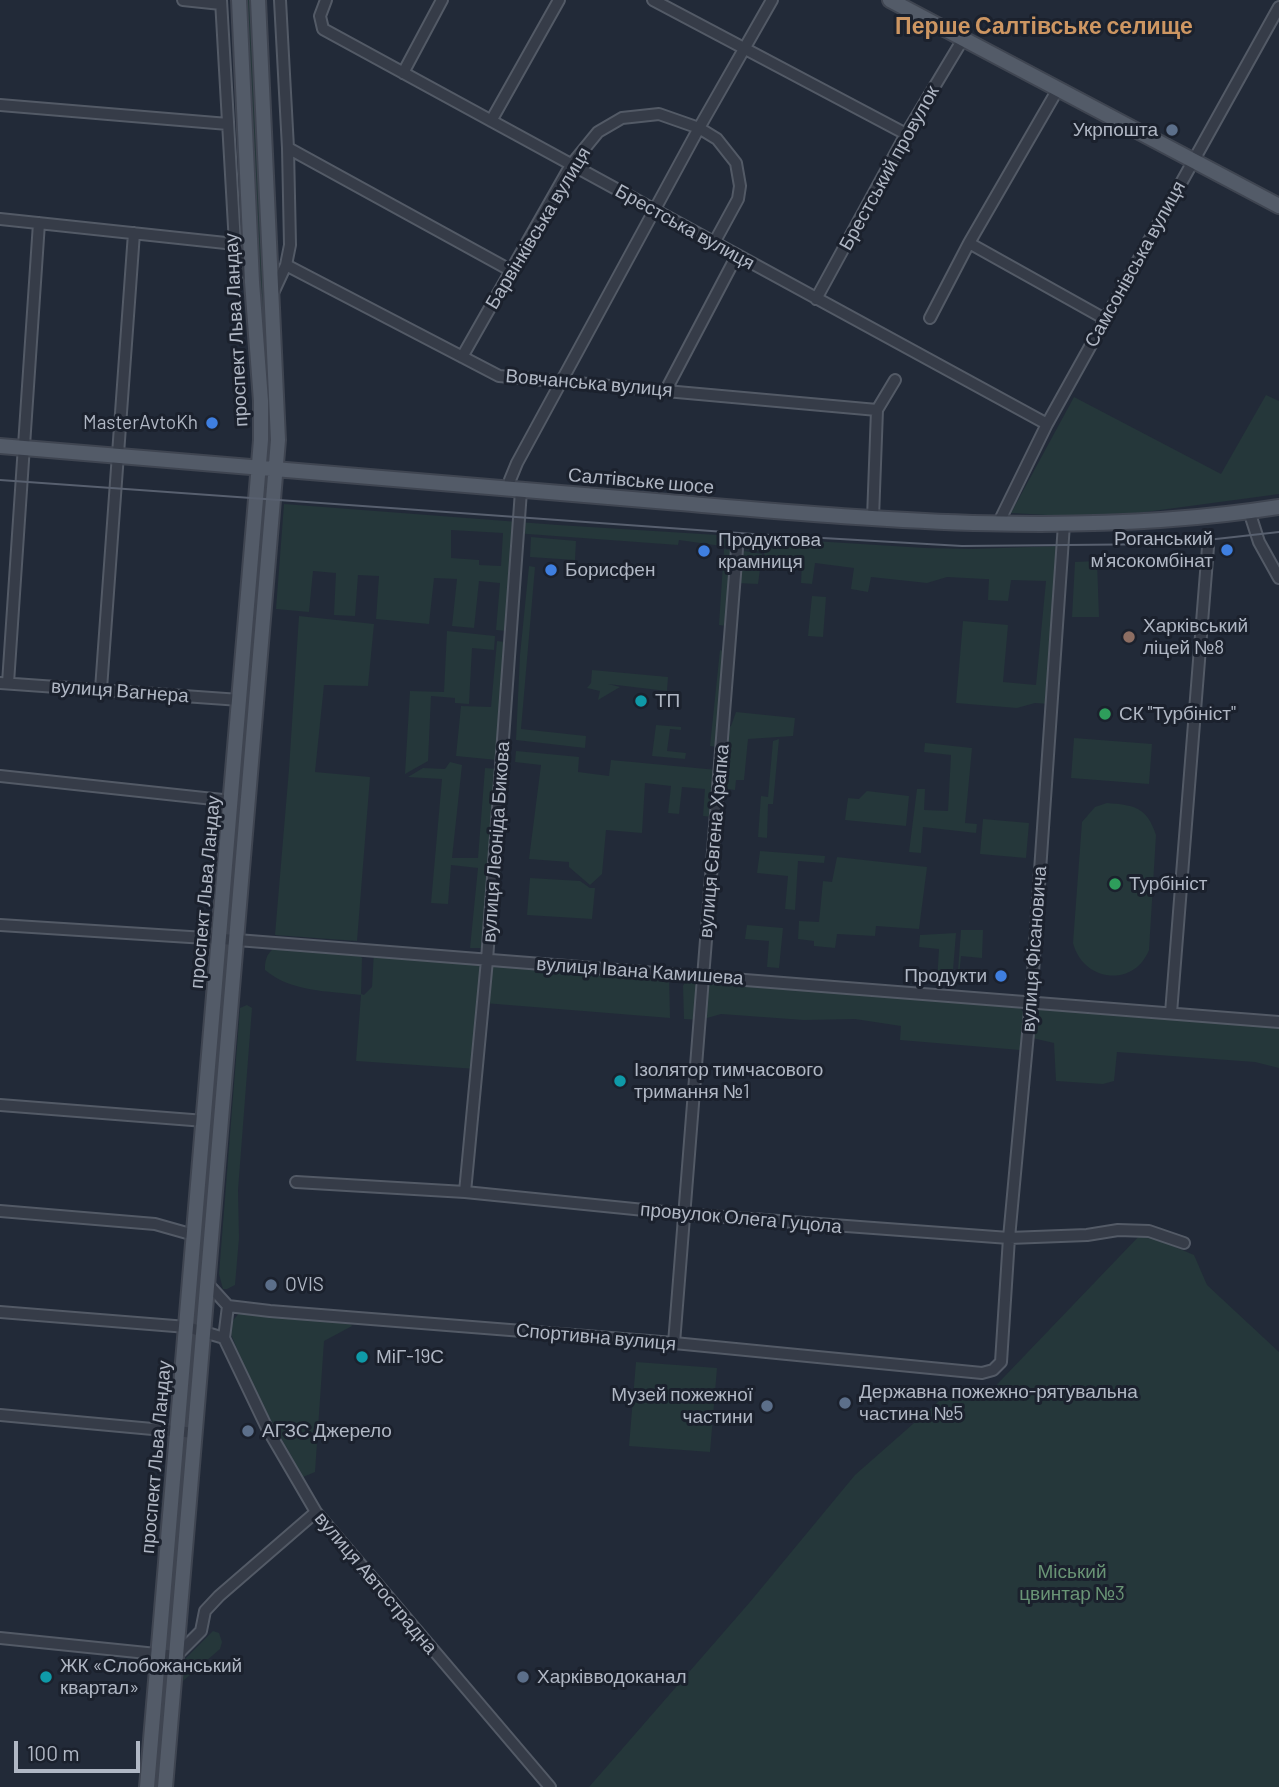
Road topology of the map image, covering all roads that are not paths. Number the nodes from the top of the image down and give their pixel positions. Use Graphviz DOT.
graph roads {
  1 [pos="183,0"];
  2 [pos="239,0"];
  3 [pos="258,0"];
  4 [pos="280,0"];
  5 [pos="326,0"];
  6 [pos="442,0"];
  7 [pos="559,0"];
  8 [pos="653,0"];
  9 [pos="772,0"];
  10 [pos="890,0"];
  11 [pos="221,2"];
  12 [pos="1279,8"];
  13 [pos="963,39"];
  14 [pos="744,50"];
  15 [pos="403,73"];
  16 [pos="1058,89"];
  17 [pos="0,104"];
  18 [pos="491,121"];
  19 [pos="228,124"];
  20 [pos="699,128"];
  21 [pos="906,135"];
  22 [pos="288,148"];
  23 [pos="1192,160"];
  24 [pos="571,165"];
  25 [pos="1279,206"];
  26 [pos="655,209"];
  27 [pos="0,219"];
  28 [pos="39,223"];
  29 [pos="134,233"];
  30 [pos="714,243"];
  31 [pos="969,243"];
  32 [pos="235,244"];
  33 [pos="737,256"];
  34 [pos="286,265"];
  35 [pos="510,270"];
  36 [pos="252,282"];
  37 [pos="273,293"];
  38 [pos="817,299"];
  39 [pos="930,318"];
  40 [pos="1105,319"];
  41 [pos="462,357"];
  42 [pos="895,380"];
  43 [pos="561,383"];
  44 [pos="666,390"];
  45 [pos="877,410"];
  46 [pos="1047,424"];
  47 [pos="0,446"];
  48 [pos="22,448"];
  49 [pos="117,456"];
  50 [pos="259,468"];
  51 [pos="277,469"];
  52 [pos="515,491"];
  53 [pos="1279,507"];
  54 [pos="1249,511"];
  55 [pos="873,518"];
  56 [pos="998,524"];
  57 [pos="1064,524"];
  58 [pos="1208,547"];
  59 [pos="737,549"];
  60 [pos="1279,578"];
  61 [pos="4,683"];
  62 [pos="101,689"];
  63 [pos="240,700"];
  64 [pos="0,776"];
  65 [pos="232,801"];
  66 [pos="0,925"];
  67 [pos="220,939"];
  68 [pos="237,940"];
  69 [pos="487,960"];
  70 [pos="704,976"];
  71 [pos="1031,1001"];
  72 [pos="1171,1013"];
  73 [pos="1279,1022"];
  74 [pos="0,1105"];
  75 [pos="205,1121"];
  76 [pos="296,1182"];
  77 [pos="466,1192"];
  78 [pos="0,1211"];
  79 [pos="684,1214"];
  80 [pos="194,1235"];
  81 [pos="1009,1238"];
  82 [pos="1184,1243"];
  83 [pos="208,1284"];
  84 [pos="228,1307"];
  85 [pos="0,1312"];
  86 [pos="187,1327"];
  87 [pos="205,1331"];
  88 [pos="224,1338"];
  89 [pos="674,1343"];
  90 [pos="993,1370"];
  91 [pos="0,1415"];
  92 [pos="178,1432"];
  93 [pos="196,1433"];
  94 [pos="316,1512"];
  95 [pos="0,1638"];
  96 [pos="158,1655"];
  97 [pos="176,1656"];
  98 [pos="147,1787"];
  99 [pos="165,1787"];
  100 [pos="550,1787"];
  1 -- 11 [label="street"];
  2 -- 36 [label="main road, проспект Льва Ландау"];
  3 -- 37 [label="main road, проспект Льва Ландау"];
  4 -- 22 [label="street"];
  5 -- 15 [label="street, Брестська вулиця"];
  6 -- 15 [label="street"];
  7 -- 18 [label="street"];
  8 -- 14 [label="street"];
  9 -- 14 [label="street, вулиця Леоніда Бикова"];
  10 -- 13 [label="main road"];
  11 -- 19 [label="street"];
  12 -- 23 [label="street, Самсонівська вулиця"];
  13 -- 16 [label="main road"];
  13 -- 21 [label="street, Брестський провулок"];
  14 -- 20 [label="street, вулиця Леоніда Бикова"];
  14 -- 21 [label="street"];
  15 -- 18 [label="street, Брестська вулиця"];
  16 -- 23 [label="main road"];
  16 -- 31 [label="street"];
  17 -- 19 [label="street"];
  18 -- 24 [label="street, Брестська вулиця"];
  19 -- 32 [label="street"];
  20 -- 24 [label="street, Барвінківська вулиця"];
  20 -- 26 [label="street, вулиця Леоніда Бикова"];
  20 -- 30 [label="street, Барвінківська вулиця"];
  21 -- 38 [label="street, Брестський провулок"];
  22 -- 34 [label="street"];
  22 -- 35 [label="street"];
  23 -- 25 [label="main road"];
  23 -- 40 [label="street, Самсонівська вулиця"];
  24 -- 26 [label="street, Брестська вулиця"];
  24 -- 35 [label="street, Барвінківська вулиця"];
  26 -- 30 [label="street, Брестська вулиця"];
  26 -- 43 [label="street, вулиця Леоніда Бикова"];
  27 -- 28 [label="street"];
  28 -- 29 [label="street"];
  28 -- 48 [label="street"];
  29 -- 32 [label="street"];
  29 -- 49 [label="street"];
  30 -- 33 [label="street, Брестська вулиця"];
  31 -- 39 [label="street"];
  31 -- 40 [label="street"];
  32 -- 36 [label="street"];
  33 -- 38 [label="street, Брестська вулиця"];
  33 -- 44 [label="street"];
  34 -- 37 [label="street"];
  34 -- 41 [label="street, Вовчанська вулиця"];
  35 -- 41 [label="street, Барвінківська вулиця"];
  36 -- 50 [label="main road, проспект Льва Ландау"];
  37 -- 51 [label="main road, проспект Льва Ландау"];
  38 -- 46 [label="street, Брестська вулиця"];
  40 -- 46 [label="street, Самсонівська вулиця"];
  41 -- 43 [label="street, Вовчанська вулиця"];
  42 -- 45 [label="street"];
  43 -- 44 [label="street, Вовчанська вулиця"];
  43 -- 52 [label="street, вулиця Леоніда Бикова"];
  44 -- 45 [label="street, Вовчанська вулиця"];
  45 -- 55 [label="street"];
  46 -- 56 [label="street, Самсонівська вулиця"];
  47 -- 48 [label="main road, Салтівське шосе"];
  48 -- 49 [label="main road, Салтівське шосе"];
  48 -- 61 [label="street"];
  49 -- 50 [label="main road, Салтівське шосе"];
  49 -- 62 [label="street"];
  50 -- 51 [label="main road, Салтівське шосе"];
  50 -- 63 [label="main road, проспект Льва Ландау"];
  51 -- 52 [label="main road, Салтівське шосе"];
  51 -- 68 [label="main road, проспект Льва Ландау"];
  52 -- 55 [label="main road, Салтівське шосе"];
  52 -- 69 [label="street, вулиця Леоніда Бикова"];
  53 -- 54 [label="main road, Салтівське шосе"];
  54 -- 57 [label="main road, Салтівське шосе"];
  54 -- 60 [label="street"];
  55 -- 56 [label="main road, Салтівське шосе"];
  56 -- 57 [label="main road, Салтівське шосе"];
  57 -- 71 [label="street, вулиця Фісановича"];
  58 -- 72 [label="street"];
  59 -- 70 [label="street, вулиця Євгена Храпка"];
  61 -- 62 [label="street, вулиця Вагнера"];
  62 -- 63 [label="street, вулиця Вагнера"];
  63 -- 65 [label="main road, проспект Льва Ландау"];
  64 -- 65 [label="street"];
  65 -- 67 [label="main road, проспект Льва Ландау"];
  66 -- 67 [label="street, вулиця Івана Камишева"];
  67 -- 68 [label="street, вулиця Івана Камишева"];
  67 -- 75 [label="main road, проспект Льва Ландау"];
  68 -- 69 [label="street, вулиця Івана Камишева"];
  68 -- 83 [label="main road, проспект Льва Ландау"];
  69 -- 70 [label="street, вулиця Івана Камишева"];
  69 -- 77 [label="street, вулиця Леоніда Бикова"];
  70 -- 71 [label="street, вулиця Івана Камишева"];
  70 -- 79 [label="street, вулиця Євгена Храпка"];
  71 -- 72 [label="street, вулиця Івана Камишева"];
  71 -- 81 [label="street, вулиця Фісановича"];
  72 -- 73 [label="street, вулиця Івана Камишева"];
  74 -- 75 [label="street"];
  75 -- 80 [label="main road, проспект Льва Ландау"];
  76 -- 77 [label="street, провулок Олега Гуцола"];
  77 -- 79 [label="street, провулок Олега Гуцола"];
  78 -- 80 [label="street"];
  79 -- 81 [label="street, провулок Олега Гуцола"];
  79 -- 89 [label="street, вулиця Євгена Храпка"];
  80 -- 86 [label="main road, проспект Льва Ландау"];
  81 -- 82 [label="street, провулок Олега Гуцола"];
  81 -- 90 [label="street, вулиця Фісановича"];
  83 -- 84 [label="street"];
  83 -- 87 [label="main road, проспект Льва Ландау"];
  84 -- 88 [label="street"];
  84 -- 89 [label="street, Спортивна вулиця"];
  85 -- 86 [label="street"];
  86 -- 87 [label="street"];
  86 -- 92 [label="main road, проспект Льва Ландау"];
  87 -- 88 [label="street"];
  87 -- 93 [label="main road, проспект Льва Ландау"];
  88 -- 94 [label="street, вулиця Автострадна"];
  89 -- 90 [label="street, Спортивна вулиця"];
  91 -- 92 [label="street"];
  92 -- 93 [label="street"];
  92 -- 96 [label="main road, проспект Льва Ландау"];
  93 -- 97 [label="main road, проспект Льва Ландау"];
  94 -- 97 [label="street"];
  94 -- 100 [label="street, вулиця Автострадна"];
  95 -- 96 [label="street"];
  96 -- 97 [label="street"];
  96 -- 98 [label="main road, проспект Льва Ландау"];
  97 -- 99 [label="main road, проспект Льва Ландау"];
}
